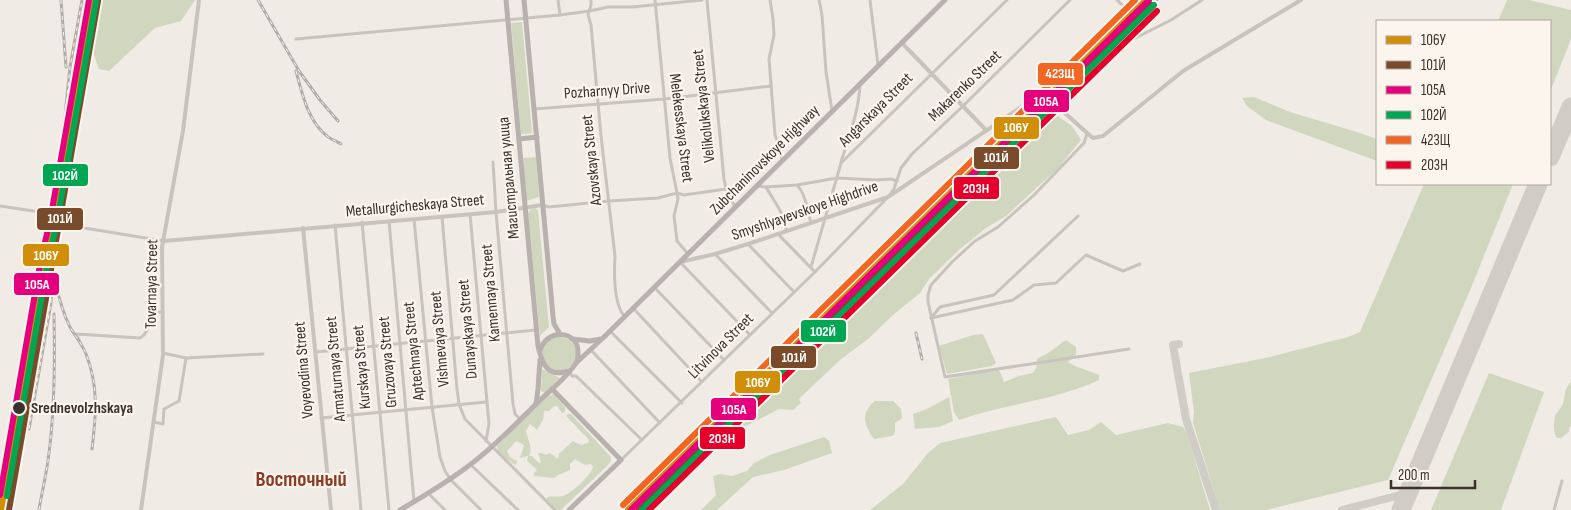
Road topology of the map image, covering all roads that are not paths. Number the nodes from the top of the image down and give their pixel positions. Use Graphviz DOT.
graph roads {
  1 [pos="200,0"];
  2 [pos="506,0"];
  3 [pos="524,0"];
  4 [pos="558,0"];
  5 [pos="591,0"];
  6 [pos="702,0"];
  7 [pos="707,0"];
  8 [pos="770,0"];
  9 [pos="819,0"];
  10 [pos="870,0"];
  11 [pos="945,0"];
  12 [pos="1007,0"];
  13 [pos="1070,0"];
  14 [pos="1117,0"];
  15 [pos="1140,0"];
  16 [pos="1157,0"];
  17 [pos="1202,0"];
  18 [pos="1301,0"];
  19 [pos="656,2"];
  20 [pos="590,11"];
  21 [pos="560,15"];
  22 [pos="526,17"];
  23 [pos="508,19"];
  24 [pos="296,39"];
  25 [pos="902,43"];
  26 [pos="1098,57"];
  27 [pos="878,66"];
  28 [pos="930,74"];
  29 [pos="860,84"];
  30 [pos="771,86"];
  31 [pos="716,94"];
  32 [pos="665,99"];
  33 [pos="599,104"];
  34 [pos="962,107"];
  35 [pos="1059,108"];
  36 [pos="534,109"];
  37 [pos="832,112"];
  38 [pos="986,129"];
  39 [pos="1087,134"];
  40 [pos="537,137"];
  41 [pos="519,139"];
  42 [pos="782,161"];
  43 [pos="494,162"];
  44 [pos="841,163"];
  45 [pos="837,178"];
  46 [pos="897,181"];
  47 [pos="797,185"];
  48 [pos="757,186"];
  49 [pos="766,187"];
  50 [pos="726,189"];
  51 [pos="677,193"];
  52 [pos="888,196"];
  53 [pos="609,201"];
  54 [pos="542,205"];
  55 [pos="0,206"];
  56 [pos="735,207"];
  57 [pos="524,208"];
  58 [pos="40,212"];
  59 [pos="496,212"];
  60 [pos="470,214"];
  61 [pos="442,216"];
  62 [pos="1078,216"];
  63 [pos="414,218"];
  64 [pos="824,218"];
  65 [pos="389,220"];
  66 [pos="362,222"];
  67 [pos="811,223"];
  68 [pos="66,225"];
  69 [pos="336,225"];
  70 [pos="303,228"];
  71 [pos="786,230"];
  72 [pos="778,234"];
  73 [pos="164,241"];
  74 [pos="748,244"];
  75 [pos="688,254"];
  76 [pos="715,254"];
  77 [pos="680,262"];
  78 [pos="1140,264"];
  79 [pos="811,266"];
  80 [pos="815,272"];
  81 [pos="654,286"];
  82 [pos="794,292"];
  83 [pos="632,308"];
  84 [pos="163,312"];
  85 [pos="772,313"];
  86 [pos="624,316"];
  87 [pos="931,318"];
  88 [pos="536,330"];
  89 [pos="610,331"];
  90 [pos="506,333"];
  91 [pos="560,334"];
  92 [pos="481,335"];
  93 [pos="750,335"];
  94 [pos="453,338"];
  95 [pos="604,338"];
  96 [pos="572,339"];
  97 [pos="425,341"];
  98 [pos="399,343"];
  99 [pos="81,344"];
  100 [pos="373,346"];
  101 [pos="346,349"];
  102 [pos="1129,349"];
  103 [pos="590,350"];
  104 [pos="316,352"];
  105 [pos="163,353"];
  106 [pos="263,354"];
  107 [pos="540,354"];
  108 [pos="186,358"];
  109 [pos="724,360"];
  110 [pos="576,363"];
  111 [pos="569,371"];
  112 [pos="702,382"];
  113 [pos="552,389"];
  114 [pos="486,402"];
  115 [pos="682,403"];
  116 [pos="459,404"];
  117 [pos="536,404"];
  118 [pos="432,407"];
  119 [pos="156,408"];
  120 [pos="164,409"];
  121 [pos="404,410"];
  122 [pos="379,412"];
  123 [pos="353,415"];
  124 [pos="321,418"];
  125 [pos="521,420"];
  126 [pos="154,422"];
  127 [pos="660,423"];
  128 [pos="642,440"];
  129 [pos="486,441"];
  130 [pos="492,448"];
  131 [pos="621,460"];
  132 [pos="470,465"];
  133 [pos="450,478"];
  134 [pos="1562,481"];
  135 [pos="428,493"];
  136 [pos="414,502"];
  137 [pos="141,510"];
  138 [pos="331,510"];
  139 [pos="361,510"];
  140 [pos="389,510"];
  141 [pos="400,510"];
  142 [pos="445,510"];
  143 [pos="481,510"];
  144 [pos="518,510"];
  145 [pos="555,510"];
  146 [pos="569,510"];
  147 [pos="1554,510"];
  1 -- 73 [label="street, Tovarnaya Street"];
  2 -- 23 [label="main road, Магистральная улица"];
  3 -- 22 [label="main road"];
  4 -- 21 [label="street"];
  5 -- 20 [label="street, Azovskaya Street"];
  6 -- 19 [label="street"];
  7 -- 31 [label="street, Velikolukskaya Street"];
  8 -- 30 [label="street"];
  9 -- 37 [label="street"];
  10 -- 27 [label="street"];
  11 -- 25 [label="main road, Zubchaninovskoye Highway"];
  12 -- 28 [label="street, Angarskaya Street"];
  13 -- 34 [label="street, Makarenko Street"];
  14 -- 15 [label="street"];
  16 -- 26 [label="street"];
  17 -- 26 [label="street"];
  18 -- 39 [label="street"];
  19 -- 20 [label="street"];
  19 -- 32 [label="street, Melekesskaya Street"];
  20 -- 21 [label="street"];
  20 -- 33 [label="street, Azovskaya Street"];
  21 -- 22 [label="street"];
  22 -- 23 [label="street"];
  22 -- 36 [label="main road"];
  23 -- 24 [label="street"];
  23 -- 41 [label="main road, Магистральная улица"];
  25 -- 27 [label="main road, Zubchaninovskoye Highway"];
  25 -- 28 [label="street"];
  26 -- 35 [label="street"];
  27 -- 29 [label="main road, Zubchaninovskoye Highway"];
  28 -- 34 [label="street"];
  28 -- 44 [label="street, Angarskaya Street"];
  29 -- 37 [label="main road, Zubchaninovskoye Highway"];
  29 -- 44 [label="street"];
  30 -- 31 [label="street, Pozharnyy Drive"];
  30 -- 42 [label="street"];
  31 -- 32 [label="street, Pozharnyy Drive"];
  31 -- 50 [label="street, Velikolukskaya Street"];
  32 -- 33 [label="street, Pozharnyy Drive"];
  32 -- 51 [label="street, Melekesskaya Street"];
  33 -- 36 [label="street, Pozharnyy Drive"];
  33 -- 53 [label="street, Azovskaya Street"];
  34 -- 38 [label="street"];
  34 -- 46 [label="street, Makarenko Street"];
  35 -- 38 [label="street, Smyshlyayevskoye Highdrive"];
  35 -- 39 [label="street, Smyshlyayevskoye Highdrive"];
  36 -- 40 [label="main road"];
  37 -- 42 [label="main road, Zubchaninovskoye Highway"];
  38 -- 52 [label="street, Smyshlyayevskoye Highdrive"];
  39 -- 87 [label="street"];
  40 -- 41 [label="main road"];
  40 -- 54 [label="main road"];
  41 -- 57 [label="main road, Магистральная улица"];
  42 -- 48 [label="main road, Zubchaninovskoye Highway"];
  43 -- 59 [label="street, Kamennaya Street"];
  44 -- 45 [label="street, Angarskaya Street"];
  45 -- 46 [label="street"];
  45 -- 47 [label="street"];
  45 -- 64 [label="street, Angarskaya Street"];
  46 -- 52 [label="street, Makarenko Street"];
  47 -- 49 [label="street"];
  47 -- 67 [label="street"];
  48 -- 49 [label="street"];
  48 -- 56 [label="main road, Zubchaninovskoye Highway"];
  49 -- 71 [label="street"];
  50 -- 51 [label="street, Metallurgicheskaya Street"];
  50 -- 56 [label="street, Velikolukskaya Street"];
  51 -- 53 [label="street, Metallurgicheskaya Street"];
  51 -- 75 [label="street, Melekesskaya Street"];
  52 -- 64 [label="street, Smyshlyayevskoye Highdrive"];
  52 -- 80 [label="street, Litvinova Street"];
  53 -- 54 [label="street, Metallurgicheskaya Street"];
  53 -- 86 [label="street, Azovskaya Street"];
  54 -- 57 [label="street, Metallurgicheskaya Street"];
  54 -- 91 [label="main road"];
  55 -- 58 [label="street"];
  56 -- 75 [label="main road, Zubchaninovskoye Highway"];
  57 -- 59 [label="street, Metallurgicheskaya Street"];
  57 -- 88 [label="main road, Магистральная улица"];
  59 -- 60 [label="street, Metallurgicheskaya Street"];
  59 -- 90 [label="street, Kamennaya Street"];
  60 -- 61 [label="street, Metallurgicheskaya Street"];
  60 -- 92 [label="street, Dunayskaya Street"];
  61 -- 63 [label="street, Metallurgicheskaya Street"];
  61 -- 94 [label="street, Vishnevaya Street"];
  62 -- 87 [label="street"];
  63 -- 65 [label="street, Metallurgicheskaya Street"];
  63 -- 97 [label="street, Aptechnaya Street"];
  64 -- 67 [label="street, Smyshlyayevskoye Highdrive"];
  64 -- 79 [label="street, Angarskaya Street"];
  65 -- 66 [label="street, Metallurgicheskaya Street"];
  65 -- 98 [label="street, Gruzovaya Street"];
  66 -- 69 [label="street, Metallurgicheskaya Street"];
  66 -- 100 [label="street, Kurskaya Street"];
  67 -- 71 [label="street, Smyshlyayevskoye Highdrive"];
  68 -- 73 [label="street"];
  69 -- 70 [label="street, Metallurgicheskaya Street"];
  69 -- 101 [label="street, Armaturnaya Street"];
  70 -- 73 [label="street, Metallurgicheskaya Street"];
  70 -- 104 [label="street, Voyevodina Street"];
  71 -- 72 [label="street, Smyshlyayevskoye Highdrive"];
  72 -- 74 [label="street, Smyshlyayevskoye Highdrive"];
  72 -- 79 [label="street"];
  73 -- 84 [label="street, Tovarnaya Street"];
  74 -- 76 [label="street, Smyshlyayevskoye Highdrive"];
  74 -- 82 [label="street"];
  75 -- 77 [label="main road, Zubchaninovskoye Highway"];
  76 -- 77 [label="street, Smyshlyayevskoye Highdrive"];
  76 -- 85 [label="street"];
  77 -- 81 [label="main road, Zubchaninovskoye Highway"];
  77 -- 93 [label="street"];
  78 -- 87 [label="street"];
  79 -- 80 [label="street"];
  80 -- 82 [label="street, Litvinova Street"];
  81 -- 83 [label="main road, Zubchaninovskoye Highway"];
  81 -- 109 [label="street"];
  82 -- 85 [label="street, Litvinova Street"];
  83 -- 86 [label="main road, Zubchaninovskoye Highway"];
  83 -- 112 [label="street"];
  84 -- 99 [label="street"];
  84 -- 105 [label="street, Tovarnaya Street"];
  85 -- 93 [label="street, Litvinova Street"];
  86 -- 89 [label="main road, Zubchaninovskoye Highway"];
  87 -- 102 [label="street"];
  88 -- 90 [label="street"];
  88 -- 107 [label="main road, Магистральная улица"];
  89 -- 95 [label="main road, Zubchaninovskoye Highway"];
  89 -- 115 [label="street"];
  90 -- 92 [label="street"];
  90 -- 125 [label="street, Kamennaya Street"];
  91 -- 96 [label="main road"];
  91 -- 107 [label="main road"];
  92 -- 94 [label="street"];
  92 -- 114 [label="street, Dunayskaya Street"];
  93 -- 109 [label="street, Litvinova Street"];
  94 -- 97 [label="street"];
  94 -- 116 [label="street, Vishnevaya Street"];
  95 -- 96 [label="main road"];
  95 -- 103 [label="main road, Zubchaninovskoye Highway"];
  96 -- 110 [label="main road"];
  97 -- 98 [label="street"];
  97 -- 118 [label="street, Aptechnaya Street"];
  98 -- 100 [label="street"];
  98 -- 121 [label="street, Gruzovaya Street"];
  100 -- 101 [label="street"];
  100 -- 122 [label="street, Kurskaya Street"];
  101 -- 104 [label="street"];
  101 -- 123 [label="street, Armaturnaya Street"];
  103 -- 110 [label="main road, Zubchaninovskoye Highway"];
  103 -- 127 [label="street"];
  104 -- 124 [label="street, Voyevodina Street"];
  105 -- 108 [label="street"];
  105 -- 119 [label="street, Tovarnaya Street"];
  106 -- 108 [label="street"];
  107 -- 111 [label="main road"];
  107 -- 117 [label="main road"];
  108 -- 120 [label="street"];
  109 -- 112 [label="street, Litvinova Street"];
  110 -- 111 [label="main road"];
  111 -- 113 [label="main road"];
  111 -- 128 [label="street"];
  112 -- 115 [label="street, Litvinova Street"];
  113 -- 117 [label="main road"];
  113 -- 131 [label="main road"];
  114 -- 116 [label="street"];
  114 -- 129 [label="street, Dunayskaya Street"];
  115 -- 127 [label="street, Litvinova Street"];
  116 -- 118 [label="street"];
  116 -- 129 [label="street, Vishnevaya Street"];
  117 -- 125 [label="main road"];
  118 -- 121 [label="street"];
  118 -- 133 [label="street, Aptechnaya Street"];
  119 -- 120 [label="street"];
  119 -- 126 [label="street, Tovarnaya Street"];
  120 -- 126 [label="street"];
  121 -- 122 [label="street"];
  121 -- 136 [label="street, Gruzovaya Street"];
  122 -- 123 [label="street"];
  122 -- 140 [label="street, Kurskaya Street"];
  123 -- 124 [label="street"];
  123 -- 139 [label="street, Armaturnaya Street"];
  124 -- 138 [label="street, Voyevodina Street"];
  125 -- 130 [label="main road"];
  126 -- 137 [label="street, Tovarnaya Street"];
  127 -- 128 [label="street, Litvinova Street"];
  128 -- 131 [label="street, Litvinova Street"];
  129 -- 130 [label="street, Vishnevaya Street"];
  130 -- 132 [label="main road"];
  130 -- 145 [label="street, Vishnevaya Street"];
  131 -- 146 [label="main road, Litvinova Street"];
  132 -- 133 [label="main road"];
  132 -- 144 [label="street"];
  133 -- 135 [label="main road"];
  133 -- 143 [label="street, Aptechnaya Street"];
  134 -- 147 [label="street"];
  135 -- 136 [label="main road"];
  135 -- 142 [label="street"];
  136 -- 141 [label="main road"];
}
